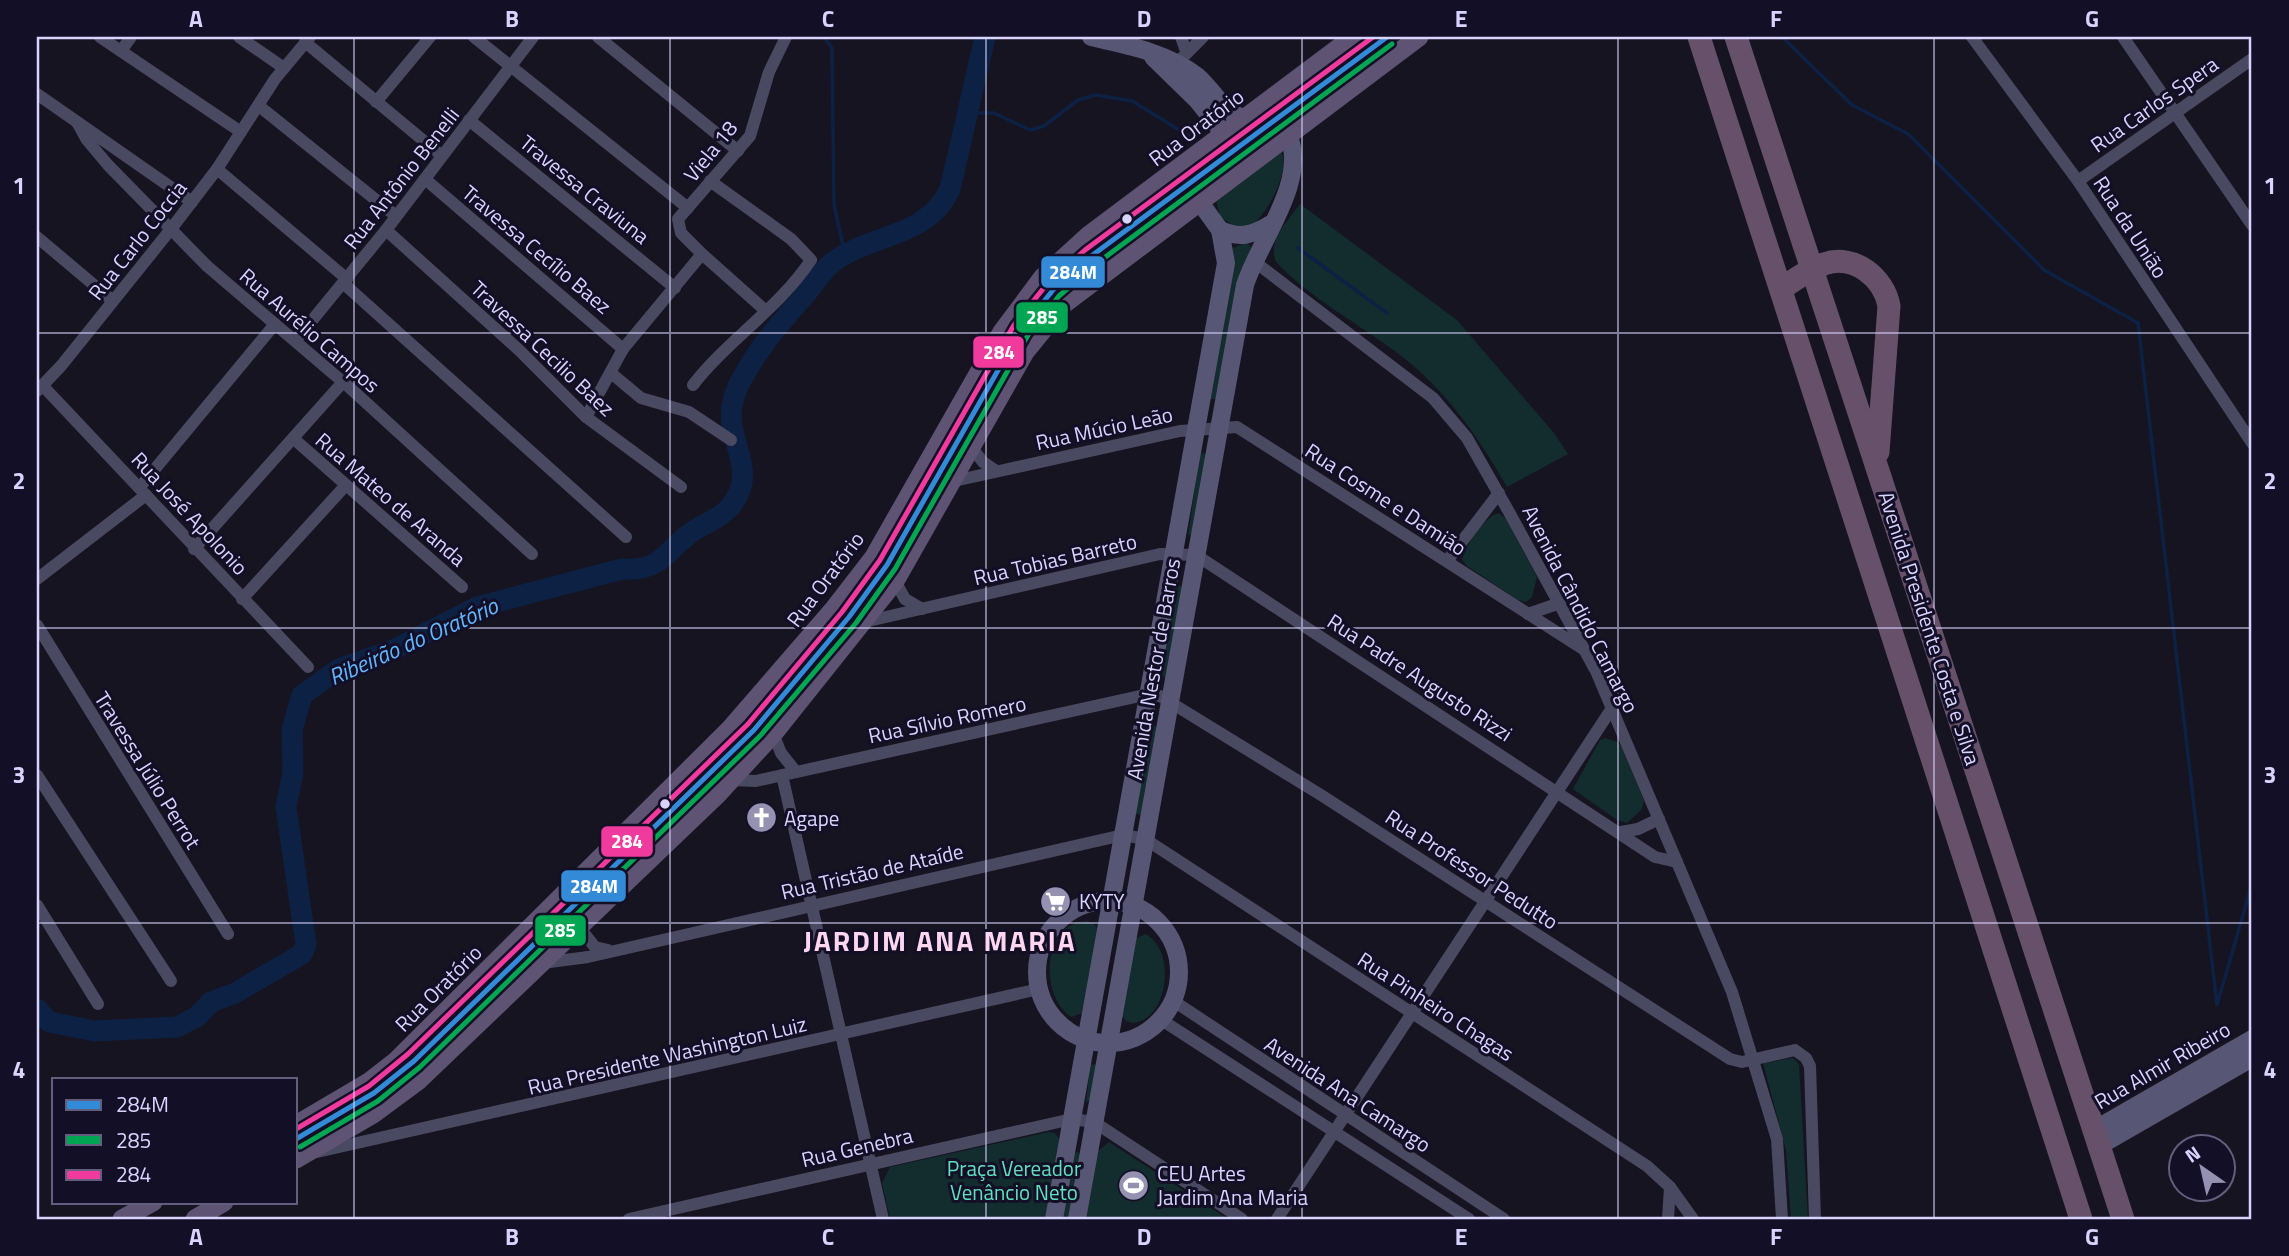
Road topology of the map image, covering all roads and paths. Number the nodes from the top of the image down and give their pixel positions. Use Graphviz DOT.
graph roads {
  1 [pos="100,37"];
  2 [pos="131,37"];
  3 [pos="239,37"];
  4 [pos="429,37"];
  5 [pos="474,37"];
  6 [pos="533,37"];
  7 [pos="598,37"];
  8 [pos="786,37"];
  9 [pos="1091,37"];
  10 [pos="1181,37"];
  11 [pos="1203,37"];
  12 [pos="1353,37"];
  13 [pos="1419,37"];
  14 [pos="1699,37"];
  15 [pos="1736,37"];
  16 [pos="1972,37"];
  17 [pos="2123,37"];
  18 [pos="308,39"];
  19 [pos="121,51"];
  20 [pos="2252,59"];
  21 [pos="1177,62"];
  22 [pos="512,65"];
  23 [pos="284,68"];
  24 [pos="37,94"];
  25 [pos="376,102"];
  26 [pos="259,106"];
  27 [pos="2175,113"];
  28 [pos="1248,116"];
  29 [pos="469,120"];
  30 [pos="77,121"];
  31 [pos="242,132"];
  32 [pos="1224,134"];
  33 [pos="1288,135"];
  34 [pos="737,151"];
  35 [pos="1197,155"];
  36 [pos="442,156"];
  37 [pos="217,169"];
  38 [pos="425,179"];
  39 [pos="710,181"];
  40 [pos="2078,181"];
  41 [pos="1199,201"];
  42 [pos="192,202"];
  43 [pos="688,208"];
  44 [pos="396,216"];
  45 [pos="1271,224"];
  46 [pos="2252,225"];
  47 [pos="171,229"];
  48 [pos="386,230"];
  49 [pos="1220,230"];
  50 [pos="37,237"];
  51 [pos="706,258"];
  52 [pos="1255,262"];
  53 [pos="1812,270"];
  54 [pos="345,281"];
  55 [pos="675,288"];
  56 [pos="1781,289"];
  57 [pos="113,301"];
  58 [pos="766,312"];
  59 [pos="275,324"];
  60 [pos="296,340"];
  61 [pos="624,348"];
  62 [pos="611,373"];
  63 [pos="344,382"];
  64 [pos="693,385"];
  65 [pos="40,388"];
  66 [pos="586,417"];
  67 [pos="1220,427"];
  68 [pos="1196,429"];
  69 [pos="294,439"];
  70 [pos="731,440"];
  71 [pos="2252,443"];
  72 [pos="972,448"];
  73 [pos="1877,467"];
  74 [pos="996,471"];
  75 [pos="954,481"];
  76 [pos="346,485"];
  77 [pos="681,487"];
  78 [pos="143,491"];
  79 [pos="1499,494"];
  80 [pos="626,537"];
  81 [pos="194,549"];
  82 [pos="1174,553"];
  83 [pos="532,554"];
  84 [pos="1196,555"];
  85 [pos="1447,561"];
  86 [pos="37,579"];
  87 [pos="895,581"];
  88 [pos="462,587"];
  89 [pos="242,599"];
  90 [pos="1560,603"];
  91 [pos="923,609"];
  92 [pos="1528,614"];
  93 [pos="864,622"];
  94 [pos="37,625"];
  95 [pos="1586,651"];
  96 [pos="308,667"];
  97 [pos="1149,694"];
  98 [pos="1170,701"];
  99 [pos="1612,708"];
  100 [pos="773,734"];
  101 [pos="796,772"];
  102 [pos="37,775"];
  103 [pos="782,775"];
  104 [pos="732,780"];
  105 [pos="1558,791"];
  106 [pos="1659,819"];
  107 [pos="1621,832"];
  108 [pos="1123,835"];
  109 [pos="1144,839"];
  110 [pos="1677,862"];
  111 [pos="1112,901"];
  112 [pos="1486,901"];
  113 [pos="812,904"];
  114 [pos="37,905"];
  115 [pos="1133,905"];
  116 [pos="579,927"];
  117 [pos="228,934"];
  118 [pos="608,950"];
  119 [pos="542,963"];
  120 [pos="171,981"];
  121 [pos="1039,989"];
  122 [pos="1172,1000"];
  123 [pos="99,1004"];
  124 [pos="1412,1013"];
  125 [pos="1160,1019"];
  126 [pos="842,1036"];
  127 [pos="2252,1039"];
  128 [pos="1086,1041"];
  129 [pos="1109,1044"];
  130 [pos="2252,1058"];
  131 [pos="1754,1060"];
  132 [pos="1345,1115"];
  133 [pos="1072,1119"];
  134 [pos="1094,1122"];
  135 [pos="298,1124"];
  136 [pos="1335,1132"];
  137 [pos="2097,1138"];
  138 [pos="299,1157"];
  139 [pos="871,1164"];
  140 [pos="1670,1188"];
  141 [pos="149,1204"];
  142 [pos="221,1204"];
  143 [pos="122,1219"];
  144 [pos="195,1219"];
  145 [pos="629,1219"];
  146 [pos="883,1219"];
  147 [pos="1054,1219"];
  148 [pos="1077,1219"];
  149 [pos="1242,1219"];
  150 [pos="1277,1219"];
  151 [pos="1469,1219"];
  152 [pos="1504,1219"];
  153 [pos="1668,1219"];
  154 [pos="1693,1219"];
  155 [pos="1782,1219"];
  156 [pos="1815,1219"];
  157 [pos="2081,1219"];
  158 [pos="2123,1219"];
  1 -- 19 [label="street"];
  2 -- 19 [label="street"];
  3 -- 23 [label="street"];
  4 -- 25 [label="street"];
  5 -- 22 [label="street"];
  6 -- 22 [label="street, Rua Antônio Benelli"];
  7 -- 34 [label="street"];
  8 -- 34 [label="street, Viela 18"];
  9 -- 21 [label="street"];
  10 -- 21 [label="street"];
  11 -- 21 [label="street"];
  12 -- 28 [label="main road, Rua Oratório"];
  13 -- 33 [label="main road"];
  14 -- 56 [label="highway, Avenida Presidente Costa e Silva"];
  15 -- 53 [label="highway, Avenida Presidente Costa e Silva"];
  16 -- 40 [label="street, Rua da União"];
  17 -- 27 [label="street"];
  18 -- 23 [label="street, Rua Carlo Coccia"];
  18 -- 25 [label="street"];
  19 -- 31 [label="street"];
  20 -- 27 [label="street, Rua Carlos Spera"];
  21 -- 28 [label="street"];
  21 -- 32 [label="street"];
  22 -- 29 [label="street, Rua Antônio Benelli"];
  22 -- 43 [label="street"];
  23 -- 26 [label="street, Rua Carlo Coccia"];
  24 -- 30 [label="street"];
  25 -- 36 [label="street"];
  26 -- 31 [label="street, Rua Carlo Coccia"];
  26 -- 44 [label="street"];
  27 -- 40 [label="street, Rua Carlos Spera"];
  27 -- 46 [label="street"];
  28 -- 32 [label="main road, Rua Oratório"];
  28 -- 33 [label="main road"];
  29 -- 36 [label="street, Rua Antônio Benelli"];
  29 -- 55 [label="street, Travessa Craviuna"];
  30 -- 42 [label="street"];
  30 -- 47 [label="street, Rua Aurélio Campos"];
  31 -- 37 [label="street, Rua Carlo Coccia"];
  32 -- 35 [label="main road, Rua Oratório"];
  33 -- 41 [label="main road"];
  33 -- 45 [label="street, Avenida Nestor de Barros"];
  34 -- 39 [label="street, Viela 18"];
  35 -- 41 [label="main road"];
  35 -- 135 [label="main road, Rua Oratório"];
  36 -- 38 [label="street, Rua Antônio Benelli"];
  37 -- 42 [label="street, Rua Carlo Coccia"];
  37 -- 54 [label="street"];
  38 -- 44 [label="street, Rua Antônio Benelli"];
  38 -- 61 [label="street, Travessa Cecílio Baez"];
  39 -- 43 [label="street, Viela 18"];
  39 -- 58 [label="street"];
  40 -- 71 [label="street, Rua da União"];
  41 -- 49 [label="street, Avenida Nestor de Barros"];
  41 -- 72 [label="main road"];
  42 -- 47 [label="street, Rua Carlo Coccia"];
  43 -- 51 [label="street"];
  44 -- 48 [label="street, Rua Antônio Benelli"];
  45 -- 49 [label="street"];
  45 -- 52 [label="street, Avenida Nestor de Barros"];
  47 -- 57 [label="street, Rua Carlo Coccia"];
  47 -- 59 [label="street, Rua Aurélio Campos"];
  48 -- 54 [label="street, Rua Antônio Benelli"];
  48 -- 66 [label="street, Travessa Cecilio Baez"];
  49 -- 68 [label="street, Avenida Nestor de Barros"];
  50 -- 57 [label="street"];
  51 -- 55 [label="street"];
  51 -- 58 [label="street"];
  52 -- 67 [label="street, Avenida Nestor de Barros"];
  52 -- 79 [label="street, Avenida Cândido Camargo"];
  53 -- 56 [label="highway"];
  53 -- 73 [label="highway, Avenida Presidente Costa e Silva"];
  53 -- 73 [label="highway"];
  54 -- 60 [label="street, Rua Antônio Benelli"];
  54 -- 80 [label="street"];
  55 -- 61 [label="street"];
  56 -- 157 [label="highway, Avenida Presidente Costa e Silva"];
  57 -- 65 [label="street, Rua Carlo Coccia"];
  58 -- 64 [label="street"];
  59 -- 60 [label="street, Rua Aurélio Campos"];
  59 -- 78 [label="street"];
  60 -- 63 [label="street, Rua Aurélio Campos"];
  61 -- 62 [label="street"];
  62 -- 66 [label="street"];
  62 -- 70 [label="street"];
  63 -- 69 [label="street"];
  63 -- 83 [label="street, Rua Aurélio Campos"];
  65 -- 78 [label="street, Rua José Apolonio"];
  66 -- 77 [label="street, Travessa Cecilio Baez"];
  67 -- 68 [label="street, Rua Múcio Leão"];
  67 -- 84 [label="street, Avenida Nestor de Barros"];
  67 -- 85 [label="street, Rua Cosme e Damião"];
  68 -- 74 [label="street, Rua Múcio Leão"];
  68 -- 82 [label="street, Avenida Nestor de Barros"];
  69 -- 76 [label="street, Rua Mateo de Aranda"];
  69 -- 81 [label="street"];
  72 -- 74 [label="street"];
  72 -- 75 [label="main road"];
  73 -- 137 [label="highway, Avenida Presidente Costa e Silva"];
  74 -- 75 [label="street, Rua Múcio Leão"];
  75 -- 87 [label="main road"];
  76 -- 88 [label="street, Rua Mateo de Aranda"];
  76 -- 89 [label="street"];
  78 -- 81 [label="street, Rua José Apolonio"];
  78 -- 86 [label="street"];
  79 -- 85 [label="street"];
  79 -- 90 [label="street, Avenida Cândido Camargo"];
  81 -- 89 [label="street, Rua José Apolonio"];
  82 -- 84 [label="street, Rua Tobias Barreto"];
  82 -- 91 [label="street, Rua Tobias Barreto"];
  82 -- 97 [label="street, Avenida Nestor de Barros"];
  84 -- 98 [label="street, Avenida Nestor de Barros"];
  84 -- 105 [label="street, Rua Padre Augusto Rizzi"];
  85 -- 92 [label="street, Rua Cosme e Damião"];
  87 -- 91 [label="street"];
  87 -- 93 [label="main road"];
  89 -- 96 [label="street, Rua José Apolonio"];
  90 -- 92 [label="street"];
  90 -- 95 [label="street, Avenida Cândido Camargo"];
  91 -- 93 [label="street, Rua Tobias Barreto"];
  92 -- 95 [label="street, Rua Cosme e Damião"];
  93 -- 100 [label="main road"];
  94 -- 117 [label="street, Travessa Júlio Perrot"];
  95 -- 99 [label="street, Avenida Cândido Camargo"];
  97 -- 98 [label="street"];
  97 -- 101 [label="street, Rua Sílvio Romero"];
  97 -- 108 [label="street, Avenida Nestor de Barros"];
  98 -- 109 [label="street, Avenida Nestor de Barros"];
  98 -- 112 [label="street, Rua Professor Pedutto"];
  99 -- 105 [label="street"];
  99 -- 106 [label="street, Avenida Cândido Camargo"];
  100 -- 101 [label="street"];
  100 -- 104 [label="main road"];
  101 -- 103 [label="street, Rua Sílvio Romero"];
  102 -- 120 [label="street"];
  103 -- 104 [label="street, Rua Sílvio Romero"];
  103 -- 113 [label="street"];
  104 -- 116 [label="main road"];
  105 -- 107 [label="street, Rua Padre Augusto Rizzi"];
  105 -- 112 [label="street"];
  106 -- 107 [label="street"];
  106 -- 110 [label="street, Avenida Cândido Camargo"];
  107 -- 110 [label="street, Rua Padre Augusto Rizzi"];
  108 -- 109 [label="street, Rua Tristão de Ataíde"];
  108 -- 111 [label="street, Avenida Nestor de Barros"];
  108 -- 113 [label="street, Rua Tristão de Ataíde"];
  109 -- 115 [label="street, Avenida Nestor de Barros"];
  109 -- 124 [label="street, Rua Pinheiro Chagas"];
  110 -- 131 [label="street, Avenida Cândido Camargo"];
  111 -- 115 [label="street"];
  111 -- 121 [label="street"];
  111 -- 128 [label="street, Avenida Nestor de Barros"];
  112 -- 124 [label="street"];
  112 -- 131 [label="street, Rua Professor Pedutto"];
  113 -- 118 [label="street, Rua Tristão de Ataíde"];
  113 -- 126 [label="street"];
  114 -- 123 [label="street"];
  115 -- 122 [label="street"];
  115 -- 129 [label="street, Avenida Nestor de Barros"];
  116 -- 118 [label="street"];
  116 -- 119 [label="main road"];
  118 -- 119 [label="street, Rua Tristão de Ataíde"];
  119 -- 138 [label="main road"];
  121 -- 126 [label="street, Rua Presidente Washington Luiz"];
  121 -- 128 [label="street"];
  122 -- 125 [label="street"];
  122 -- 132 [label="street, Avenida Ana Camargo"];
  124 -- 132 [label="street"];
  124 -- 140 [label="street, Rua Pinheiro Chagas"];
  125 -- 129 [label="street"];
  125 -- 136 [label="street, Avenida Ana Camargo"];
  126 -- 138 [label="street, Rua Presidente Washington Luiz"];
  126 -- 139 [label="street"];
  127 -- 137 [label="street, Rua Almir Ribeiro"];
  128 -- 129 [label="street"];
  128 -- 133 [label="street, Avenida Nestor de Barros"];
  129 -- 134 [label="street, Avenida Nestor de Barros"];
  130 -- 137 [label="street, Rua Almir Ribeiro"];
  131 -- 155 [label="street, Avenida Cândido Camargo"];
  131 -- 156 [label="street"];
  132 -- 136 [label="street"];
  132 -- 152 [label="street, Avenida Ana Camargo"];
  133 -- 134 [label="street, Rua Genebra"];
  133 -- 139 [label="street, Rua Genebra"];
  133 -- 147 [label="street, Avenida Nestor de Barros"];
  134 -- 148 [label="street, Avenida Nestor de Barros"];
  134 -- 149 [label="street"];
  136 -- 150 [label="street"];
  136 -- 151 [label="street, Avenida Ana Camargo"];
  137 -- 158 [label="highway, Avenida Presidente Costa e Silva"];
  139 -- 145 [label="street, Rua Genebra"];
  139 -- 146 [label="street"];
  140 -- 153 [label="street"];
  140 -- 154 [label="street, Rua Pinheiro Chagas"];
  141 -- 143 [label="main road"];
  142 -- 144 [label="main road"];
}
